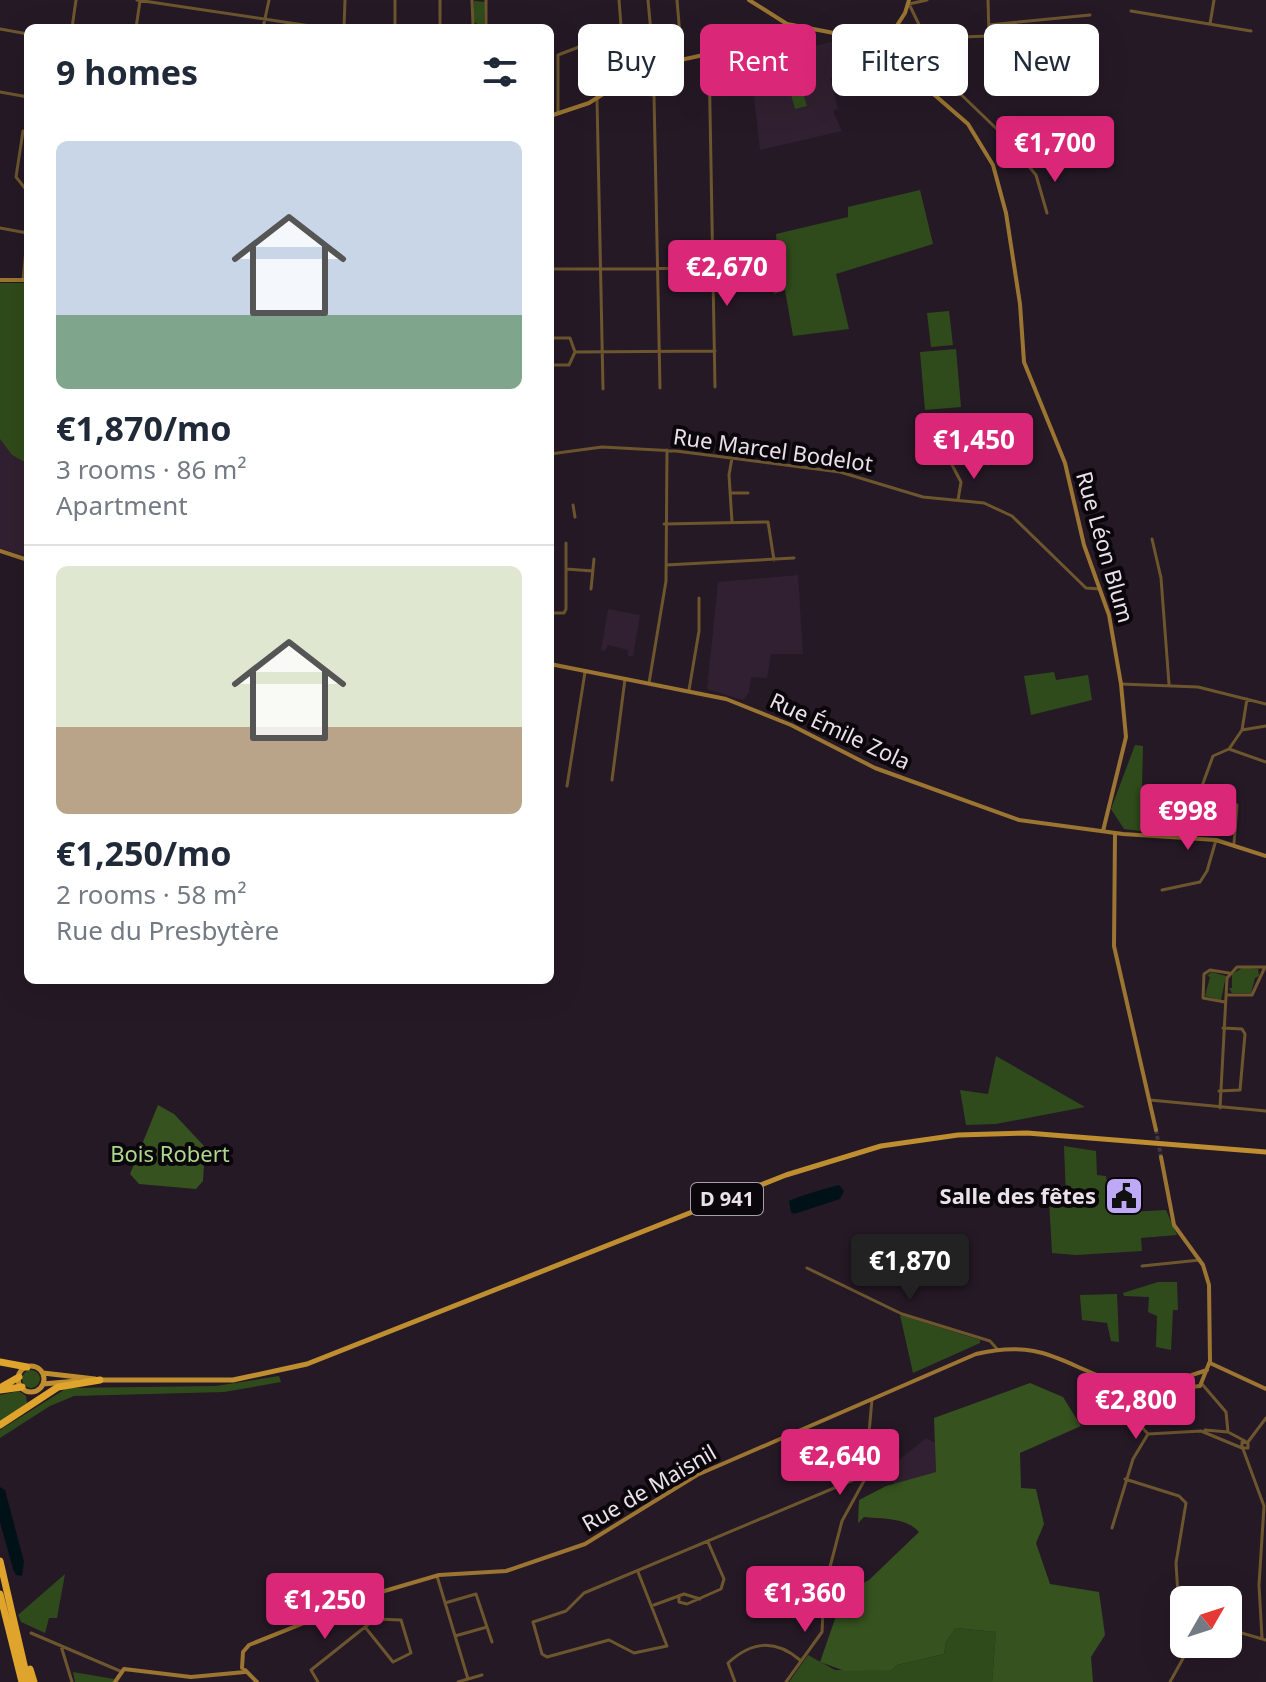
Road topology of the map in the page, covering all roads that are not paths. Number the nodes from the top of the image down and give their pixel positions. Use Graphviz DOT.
graph roads {
  1 [pos="76,0"];
  2 [pos="139,0"];
  3 [pos="269,0"];
  4 [pos="345,0"];
  5 [pos="395,0"];
  6 [pos="440,0"];
  7 [pos="472,0"];
  8 [pos="486,0"];
  9 [pos="619,0"];
  10 [pos="648,0"];
  11 [pos="677,0"];
  12 [pos="922,0"];
  13 [pos="988,0"];
  14 [pos="1214,0"];
  15 [pos="753,1"];
  16 [pos="909,2"];
  17 [pos="1131,11"];
  18 [pos="1090,15"];
  19 [pos="265,19"];
  20 [pos="73,24"];
  21 [pos="136,24"];
  22 [pos="264,24"];
  23 [pos="298,24"];
  24 [pos="344,24"];
  25 [pos="395,24"];
  26 [pos="440,24"];
  27 [pos="473,24"];
  28 [pos="486,24"];
  29 [pos="650,24"];
  30 [pos="679,24"];
  31 [pos="791,24"];
  32 [pos="896,24"];
  33 [pos="989,24"];
  34 [pos="999,24"];
  35 [pos="1210,24"];
  36 [pos="0,29"];
  37 [pos="1251,31"];
  38 [pos="24,33"];
  39 [pos="0,92"];
  40 [pos="24,96"];
  41 [pos="602,96"];
  42 [pos="654,96"];
  43 [pos="710,96"];
  44 [pos="936,96"];
  45 [pos="597,99"];
  46 [pos="558,113"];
  47 [pos="554,114"];
  48 [pos="23,131"];
  49 [pos="24,187"];
  50 [pos="1047,213"];
  51 [pos="0,228"];
  52 [pos="24,231"];
  53 [pos="657,268"];
  54 [pos="713,268"];
  55 [pos="770,268"];
  56 [pos="554,269"];
  57 [pos="600,269"];
  58 [pos="0,280"];
  59 [pos="24,280"];
  60 [pos="554,338"];
  61 [pos="659,351"];
  62 [pos="715,351"];
  63 [pos="575,352"];
  64 [pos="602,352"];
  65 [pos="554,365"];
  66 [pos="715,387"];
  67 [pos="660,388"];
  68 [pos="603,389"];
  69 [pos="667,450"];
  70 [pos="962,450"];
  71 [pos="554,453"];
  72 [pos="732,458"];
  73 [pos="730,493"];
  74 [pos="748,493"];
  75 [pos="958,500"];
  76 [pos="573,505"];
  77 [pos="575,517"];
  78 [pos="732,522"];
  79 [pos="664,524"];
  80 [pos="1152,539"];
  81 [pos="566,543"];
  82 [pos="0,551"];
  83 [pos="794,558"];
  84 [pos="24,559"];
  85 [pos="594,559"];
  86 [pos="774,560"];
  87 [pos="666,565"];
  88 [pos="566,569"];
  89 [pos="593,571"];
  90 [pos="591,589"];
  91 [pos="1100,589"];
  92 [pos="699,598"];
  93 [pos="554,613"];
  94 [pos="554,665"];
  95 [pos="585,672"];
  96 [pos="625,679"];
  97 [pos="649,683"];
  98 [pos="1121,684"];
  99 [pos="1169,684"];
  100 [pos="689,690"];
  101 [pos="1247,699"];
  102 [pos="1266,704"];
  103 [pos="1266,726"];
  104 [pos="1242,730"];
  105 [pos="1229,749"];
  106 [pos="1266,762"];
  107 [pos="612,780"];
  108 [pos="567,786"];
  109 [pos="1103,831"];
  110 [pos="1115,833"];
  111 [pos="1216,840"];
  112 [pos="1234,843"];
  113 [pos="1266,856"];
  114 [pos="1162,890"];
  115 [pos="1265,967"];
  116 [pos="1229,973"];
  117 [pos="1225,995"];
  118 [pos="1225,1002"];
  119 [pos="1223,1028"];
  120 [pos="1219,1091"];
  121 [pos="1150,1100"];
  122 [pos="1220,1108"];
  123 [pos="1266,1111"];
  124 [pos="1156,1130"];
  125 [pos="1266,1152"];
  126 [pos="1161,1157"];
  127 [pos="1200,1260"];
  128 [pos="1142,1266"];
  129 [pos="807,1268"];
  130 [pos="998,1350"];
  131 [pos="0,1362"];
  132 [pos="27,1367"];
  133 [pos="1208,1367"];
  134 [pos="43,1373"];
  135 [pos="1197,1374"];
  136 [pos="19,1377"];
  137 [pos="1190,1378"];
  138 [pos="100,1380"];
  139 [pos="1202,1382"];
  140 [pos="43,1384"];
  141 [pos="1123,1384"];
  142 [pos="1192,1385"];
  143 [pos="1184,1386"];
  144 [pos="22,1387"];
  145 [pos="0,1389"];
  146 [pos="1266,1389"];
  147 [pos="873,1397"];
  148 [pos="1266,1418"];
  149 [pos="0,1425"];
  150 [pos="1201,1431"];
  151 [pos="1228,1432"];
  152 [pos="1148,1434"];
  153 [pos="1245,1445"];
  154 [pos="865,1475"];
  155 [pos="1125,1479"];
  156 [pos="1112,1528"];
  157 [pos="708,1542"];
  158 [pos="0,1561"];
  159 [pos="638,1572"];
  160 [pos="437,1576"];
  161 [pos="1259,1585"];
  162 [pos="1176,1586"];
  163 [pos="1266,1586"];
  164 [pos="377,1593"];
  165 [pos="0,1594"];
  166 [pos="679,1596"];
  167 [pos="700,1599"];
  168 [pos="789,1600"];
  169 [pos="445,1603"];
  170 [pos="824,1603"];
  171 [pos="653,1606"];
  172 [pos="375,1619"];
  173 [pos="365,1627"];
  174 [pos="487,1627"];
  175 [pos="31,1633"];
  176 [pos="1242,1633"];
  177 [pos="455,1636"];
  178 [pos="1264,1639"];
  179 [pos="492,1642"];
  180 [pos="61,1646"];
  181 [pos="1183,1658"];
  182 [pos="800,1660"];
  183 [pos="242,1670"];
  184 [pos="120,1671"];
  185 [pos="482,1675"];
  186 [pos="468,1679"];
  187 [pos="19,1682"];
  188 [pos="31,1682"];
  189 [pos="72,1682"];
  190 [pos="115,1682"];
  191 [pos="257,1682"];
  192 [pos="318,1682"];
  193 [pos="458,1682"];
  194 [pos="735,1682"];
  195 [pos="786,1682"];
  196 [pos="1170,1682"];
  1 -- 20 [label="street"];
  2 -- 19 [label="street"];
  2 -- 21 [label="street"];
  3 -- 19 [label="street"];
  4 -- 24 [label="street"];
  5 -- 25 [label="street"];
  6 -- 26 [label="street"];
  7 -- 27 [label="street"];
  8 -- 28 [label="street"];
  9 -- 46 [label="street"];
  10 -- 29 [label="street"];
  11 -- 30 [label="street"];
  12 -- 16 [label="street"];
  13 -- 33 [label="street"];
  14 -- 35 [label="street"];
  15 -- 31 [label="street, Rue Léon Blum"];
  16 -- 32 [label="street"];
  16 -- 50 [label="street"];
  17 -- 35 [label="street"];
  18 -- 34 [label="street"];
  19 -- 22 [label="street"];
  19 -- 23 [label="street"];
  35 -- 37 [label="street"];
  36 -- 38 [label="street"];
  39 -- 40 [label="street"];
  41 -- 45 [label="street"];
  42 -- 53 [label="street"];
  43 -- 54 [label="street"];
  44 -- 91 [label="street, Rue Léon Blum"];
  45 -- 46 [label="street"];
  45 -- 57 [label="street"];
  46 -- 47 [label="street"];
  48 -- 49 [label="street"];
  51 -- 52 [label="street"];
  53 -- 54 [label="street"];
  53 -- 57 [label="street"];
  53 -- 61 [label="street"];
  54 -- 55 [label="street"];
  54 -- 62 [label="street"];
  56 -- 57 [label="street"];
  57 -- 64 [label="street"];
  58 -- 59 [label="street"];
  60 -- 63 [label="street"];
  61 -- 62 [label="street"];
  61 -- 64 [label="street"];
  61 -- 67 [label="street"];
  62 -- 66 [label="street"];
  63 -- 64 [label="street"];
  63 -- 65 [label="street"];
  64 -- 68 [label="street"];
  69 -- 71 [label="street, Rue Marcel Bodelot"];
  69 -- 72 [label="street, Rue Marcel Bodelot"];
  69 -- 79 [label="street"];
  70 -- 75 [label="street"];
  72 -- 73 [label="street"];
  72 -- 75 [label="street, Rue Marcel Bodelot"];
  73 -- 74 [label="street"];
  73 -- 78 [label="street"];
  75 -- 91 [label="street, Rue Marcel Bodelot"];
  76 -- 77 [label="street"];
  78 -- 79 [label="street"];
  78 -- 86 [label="street"];
  79 -- 87 [label="street"];
  80 -- 99 [label="street"];
  81 -- 88 [label="street"];
  82 -- 84 [label="street"];
  83 -- 86 [label="street"];
  85 -- 89 [label="street"];
  86 -- 87 [label="street"];
  87 -- 97 [label="street"];
  88 -- 89 [label="street"];
  88 -- 93 [label="street"];
  89 -- 90 [label="street"];
  91 -- 98 [label="street, Rue Léon Blum"];
  92 -- 100 [label="street"];
  94 -- 95 [label="street, Rue Émile Zola"];
  95 -- 96 [label="street, Rue Émile Zola"];
  95 -- 108 [label="street"];
  96 -- 97 [label="street, Rue Émile Zola"];
  96 -- 107 [label="street"];
  97 -- 100 [label="street, Rue Émile Zola"];
  98 -- 99 [label="street"];
  98 -- 109 [label="street, Rue Léon Blum"];
  99 -- 101 [label="street"];
  100 -- 109 [label="street, Rue Émile Zola"];
  101 -- 102 [label="street"];
  101 -- 104 [label="street"];
  103 -- 104 [label="street"];
  104 -- 105 [label="street"];
  105 -- 106 [label="street"];
  105 -- 112 [label="street"];
  109 -- 110 [label="street, Rue Émile Zola"];
  110 -- 111 [label="street, Rue Émile Zola"];
  110 -- 121 [label="street"];
  111 -- 112 [label="street, Rue Émile Zola"];
  111 -- 114 [label="street"];
  112 -- 113 [label="street, Rue Émile Zola"];
  115 -- 116 [label="street"];
  115 -- 117 [label="street"];
  116 -- 117 [label="street"];
  116 -- 118 [label="street"];
  117 -- 118 [label="street"];
  118 -- 119 [label="street"];
  119 -- 120 [label="street"];
  119 -- 120 [label="street"];
  120 -- 122 [label="street"];
  121 -- 122 [label="street"];
  121 -- 124 [label="street"];
  122 -- 123 [label="street"];
  125 -- 138 [label="main road, D 941"];
  126 -- 127 [label="street"];
  127 -- 128 [label="street"];
  127 -- 133 [label="street"];
  129 -- 130 [label="street"];
  130 -- 141 [label="street, Rue de Maisnil"];
  130 -- 147 [label="street, Rue de Maisnil"];
  131 -- 132 [label="highway"];
  132 -- 134 [label="main road"];
  132 -- 136 [label="main road"];
  133 -- 135 [label="street"];
  133 -- 139 [label="street"];
  133 -- 146 [label="street"];
  134 -- 138 [label="main road, D 941"];
  134 -- 140 [label="main road"];
  135 -- 137 [label="street"];
  135 -- 139 [label="street"];
  136 -- 144 [label="main road"];
  136 -- 145 [label="highway"];
  137 -- 142 [label="street"];
  137 -- 143 [label="street"];
  138 -- 140 [label="main road, D 941"];
  138 -- 149 [label="highway"];
  139 -- 142 [label="street, Rue de Maisnil"];
  139 -- 151 [label="street"];
  140 -- 144 [label="main road"];
  141 -- 143 [label="street, Rue de Maisnil"];
  141 -- 152 [label="street"];
  142 -- 143 [label="street, Rue de Maisnil"];
  144 -- 145 [label="highway"];
  147 -- 154 [label="street"];
  147 -- 160 [label="street, Rue de Maisnil"];
  148 -- 153 [label="street"];
  150 -- 151 [label="street"];
  150 -- 152 [label="street"];
  150 -- 153 [label="street"];
  151 -- 153 [label="street"];
  152 -- 155 [label="street"];
  153 -- 161 [label="street"];
  154 -- 157 [label="street"];
  154 -- 170 [label="street"];
  155 -- 156 [label="street"];
  155 -- 162 [label="street"];
  157 -- 159 [label="street"];
  157 -- 167 [label="street"];
  158 -- 188 [label="highway"];
  159 -- 171 [label="street"];
  159 -- 171 [label="street"];
  160 -- 164 [label="street, Rue de Maisnil"];
  160 -- 169 [label="street"];
  161 -- 163 [label="street"];
  161 -- 178 [label="street"];
  164 -- 172 [label="street"];
  164 -- 183 [label="street, Rue de Maisnil"];
  165 -- 187 [label="highway"];
  166 -- 167 [label="street"];
  166 -- 167 [label="street"];
  166 -- 171 [label="street"];
  168 -- 170 [label="street"];
  169 -- 174 [label="street"];
  169 -- 177 [label="street"];
  170 -- 182 [label="street"];
  172 -- 173 [label="street"];
  172 -- 173 [label="street"];
  173 -- 192 [label="street"];
  174 -- 177 [label="street"];
  174 -- 179 [label="street"];
  175 -- 180 [label="street"];
  176 -- 178 [label="street"];
  177 -- 186 [label="street"];
  180 -- 184 [label="street"];
  180 -- 189 [label="street"];
  181 -- 196 [label="street"];
  182 -- 194 [label="street"];
  182 -- 195 [label="street"];
  183 -- 184 [label="street"];
  183 -- 191 [label="street"];
  184 -- 190 [label="street"];
  185 -- 186 [label="street"];
  186 -- 193 [label="street"];
}
